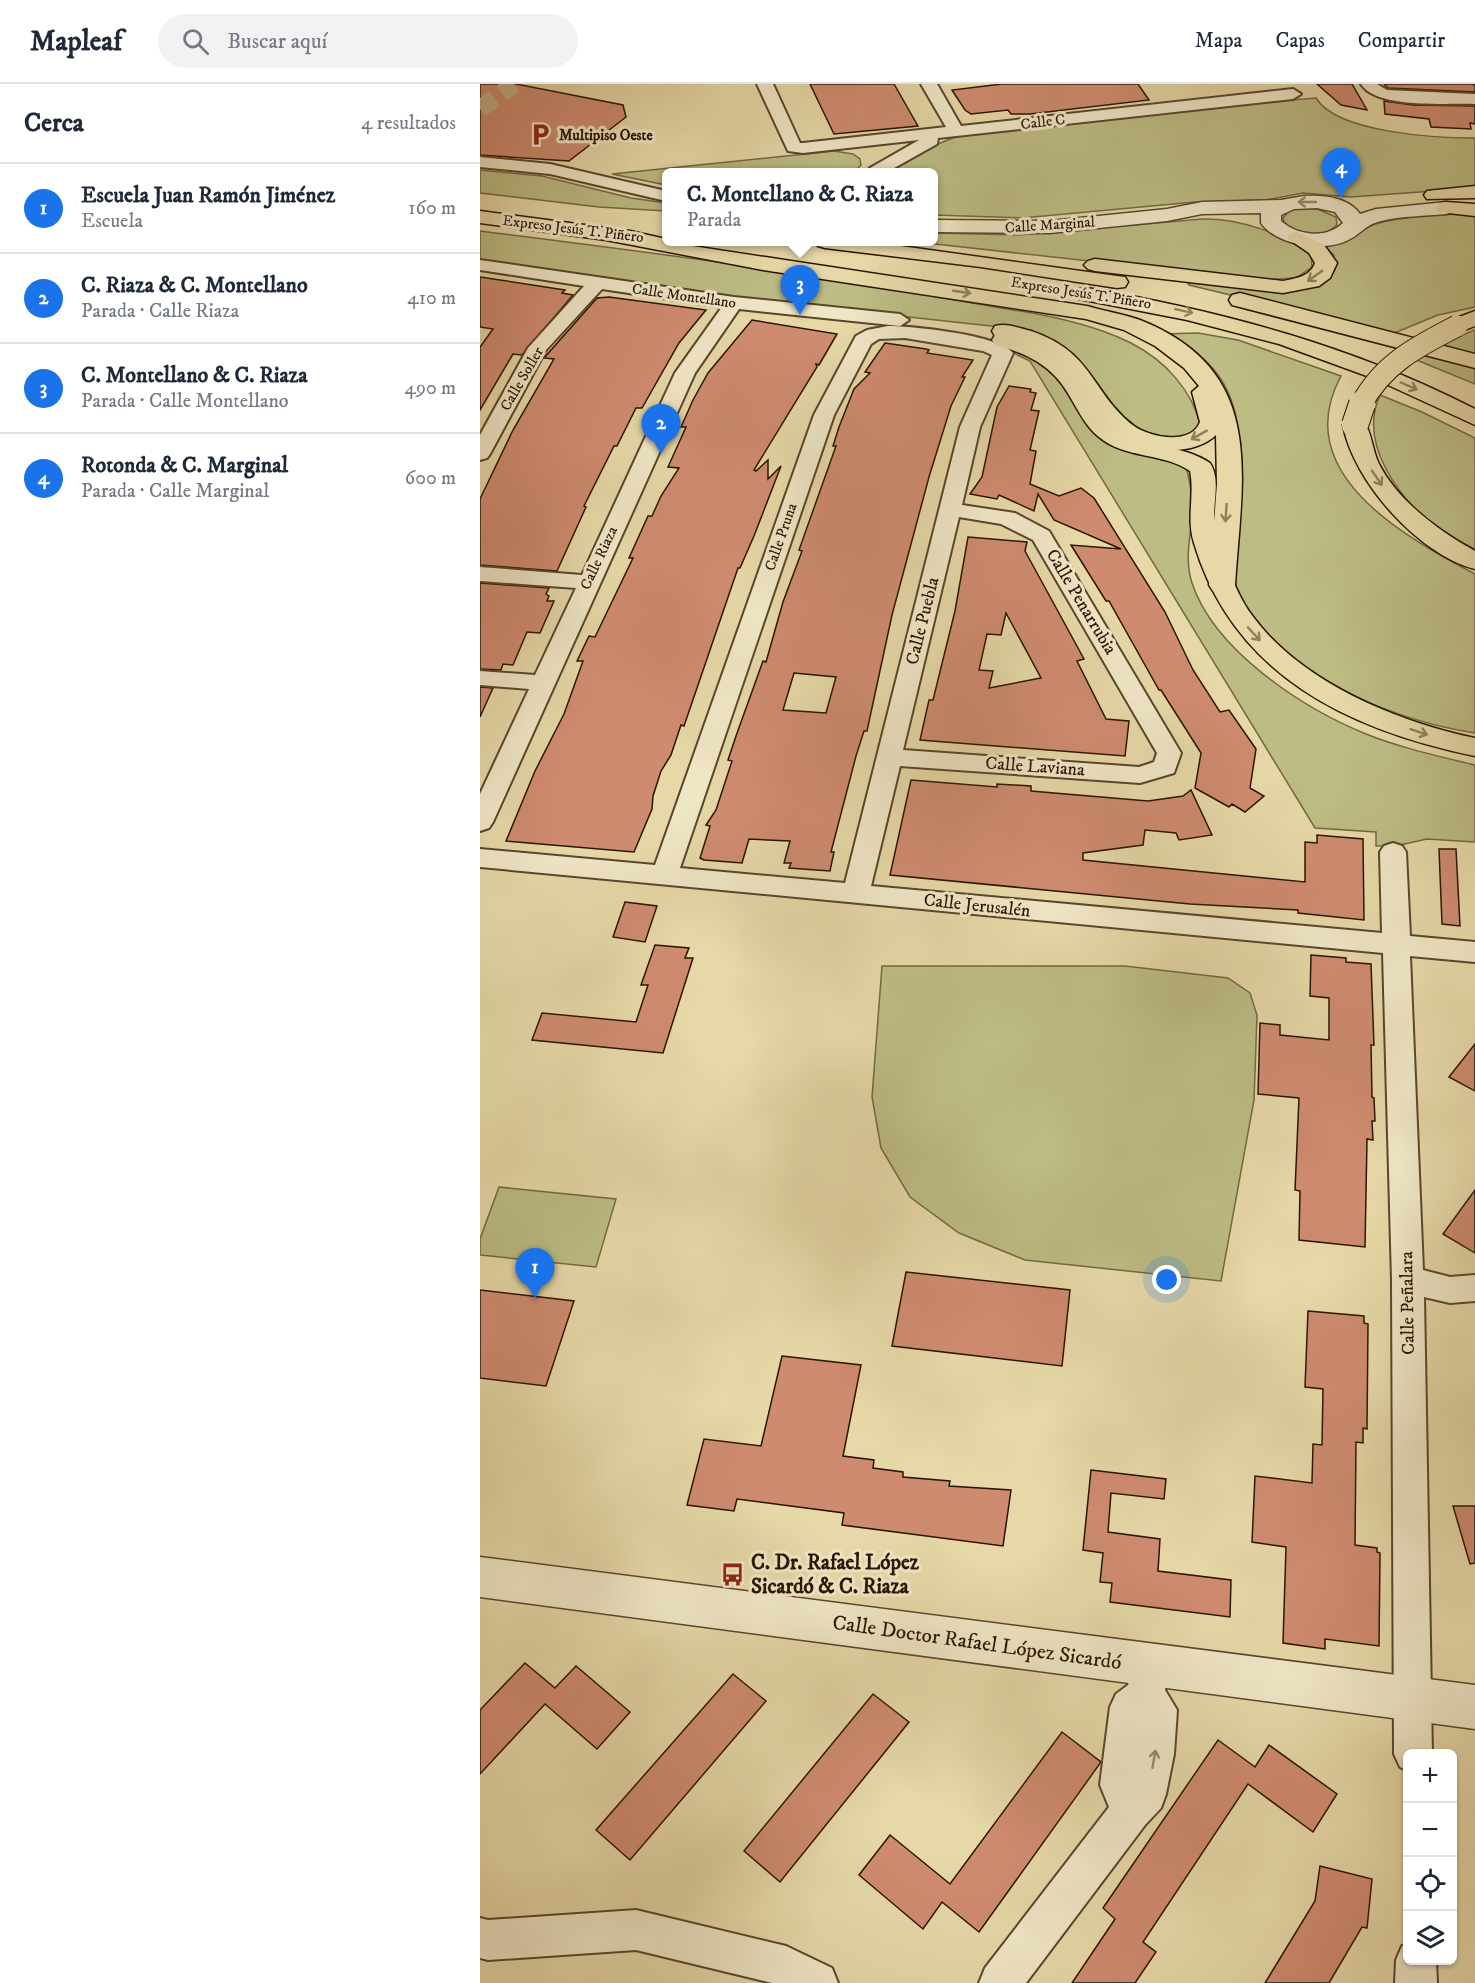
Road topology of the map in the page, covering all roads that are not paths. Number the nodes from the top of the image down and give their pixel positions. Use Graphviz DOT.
graph roads {
  1 [pos="765,84"];
  2 [pos="929,84"];
  3 [pos="1215,84"];
  4 [pos="1369,85"];
  5 [pos="1293,94"];
  6 [pos="1475,99"];
  7 [pos="1228,101"];
  8 [pos="951,132"];
  9 [pos="844,144"];
  10 [pos="480,162"];
  11 [pos="872,168"];
  12 [pos="882,168"];
  13 [pos="1475,194"];
  14 [pos="662,195"];
  15 [pos="1440,201"];
  16 [pos="480,202"];
  17 [pos="1335,206"];
  18 [pos="1475,208"];
  19 [pos="1276,214"];
  20 [pos="480,217"];
  21 [pos="643,220"];
  22 [pos="1354,224"];
  23 [pos="938,226"];
  24 [pos="607,234"];
  25 [pos="1297,238"];
  26 [pos="662,240"];
  27 [pos="662,245"];
  28 [pos="669,246"];
  29 [pos="711,246"];
  30 [pos="864,246"];
  31 [pos="884,248"];
  32 [pos="480,265"];
  33 [pos="596,284"];
  34 [pos="1135,284"];
  35 [pos="1014,300"];
  36 [pos="734,303"];
  37 [pos="1469,322"];
  38 [pos="1003,341"];
  39 [pos="1475,361"];
  40 [pos="1475,396"];
  41 [pos="1475,418"];
  42 [pos="480,454"];
  43 [pos="949,509"];
  44 [pos="1475,561"];
  45 [pos="480,574"];
  46 [pos="588,582"];
  47 [pos="1222,585"];
  48 [pos="480,678"];
  49 [pos="543,683"];
  50 [pos="1475,747"];
  51 [pos="1169,753"];
  52 [pos="890,757"];
  53 [pos="480,822"];
  54 [pos="1393,852"];
  55 [pos="480,858"];
  56 [pos="664,876"];
  57 [pos="856,893"];
  58 [pos="1396,945"];
  59 [pos="1475,952"];
  60 [pos="1408,1280"];
  61 [pos="1475,1288"];
  62 [pos="480,1577"];
  63 [pos="1147,1681"];
  64 [pos="1412,1699"];
  65 [pos="1475,1707"];
  66 [pos="1413,1749"];
  67 [pos="483,1943"];
  68 [pos="1416,1965"];
  69 [pos="817,1983"];
  70 [pos="1000,1983"];
  71 [pos="1416,1983"];
  1 -- 9 [label="street, Calle C"];
  2 -- 8 [label="street"];
  3 -- 7 [label="street"];
  4 -- 6 [label="street"];
  5 -- 7 [label="street, Calle C"];
  7 -- 8 [label="street, Calle C"];
  8 -- 9 [label="street, Calle C"];
  8 -- 12 [label="street"];
  9 -- 11 [label="street"];
  10 -- 14 [label="street"];
  13 -- 15 [label="street"];
  15 -- 17 [label="street"];
  15 -- 18 [label="highway"];
  15 -- 22 [label="street"];
  16 -- 21 [label="highway, Expreso Jesús T. Piñero"];
  17 -- 19 [label="street, one-way"];
  17 -- 22 [label="street"];
  19 -- 23 [label="street, Calle Marginal"];
  19 -- 25 [label="street"];
  20 -- 24 [label="highway, Expreso Jesús T. Piñero"];
  22 -- 25 [label="street"];
  24 -- 26 [label="highway, Expreso Jesús T. Piñero"];
  24 -- 27 [label="highway, one-way"];
  25 -- 31 [label="highway, one-way"];
  28 -- 35 [label="highway, one-way"];
  29 -- 41 [label="highway, Expreso Jesús T. Piñero, one-way"];
  30 -- 31 [label="highway, Expreso Jesús T. Piñero"];
  31 -- 34 [label="highway, Expreso Jesús T. Piñero"];
  32 -- 33 [label="street, Calle Montellano"];
  33 -- 36 [label="street, Calle Montellano"];
  33 -- 42 [label="street, Calle Soller"];
  34 -- 39 [label="highway"];
  34 -- 40 [label="highway, Expreso Jesús T. Piñero"];
  35 -- 38 [label="highway, one-way"];
  35 -- 47 [label="highway, one-way"];
  36 -- 38 [label="street, Calle Montellano"];
  36 -- 46 [label="street, Calle Riaza"];
  37 -- 44 [label="highway, one-way, bridge"];
  38 -- 43 [label="street, Calle Puebla"];
  38 -- 47 [label="highway"];
  38 -- 56 [label="street, Calle Pruna"];
  43 -- 51 [label="street, Calle Penarrubia"];
  43 -- 52 [label="street, Calle Puebla"];
  45 -- 46 [label="street"];
  46 -- 49 [label="street, Calle Riaza"];
  47 -- 50 [label="highway, one-way"];
  48 -- 49 [label="street"];
  49 -- 53 [label="street, Calle Riaza"];
  51 -- 52 [label="street, Calle Laviana"];
  52 -- 57 [label="street, Calle Puebla"];
  54 -- 58 [label="street, Calle Peñalara"];
  55 -- 56 [label="street, Calle Jerusalén"];
  56 -- 57 [label="street, Calle Jerusalén"];
  57 -- 58 [label="street, Calle Jerusalén"];
  58 -- 59 [label="street, Calle Jerusalén"];
  58 -- 60 [label="street, Calle Peñalara"];
  60 -- 61 [label="street"];
  60 -- 64 [label="street, Calle Peñalara"];
  62 -- 63 [label="street, Calle Doctor Rafael López Sicardó"];
  63 -- 64 [label="street, Calle Doctor Rafael López Sicardó"];
  63 -- 70 [label="street"];
  64 -- 65 [label="street, Calle Doctor Rafael López Sicardó"];
  64 -- 66 [label="street, Calle Peñalara"];
  67 -- 69 [label="street"];
  68 -- 71 [label="street"];
}
